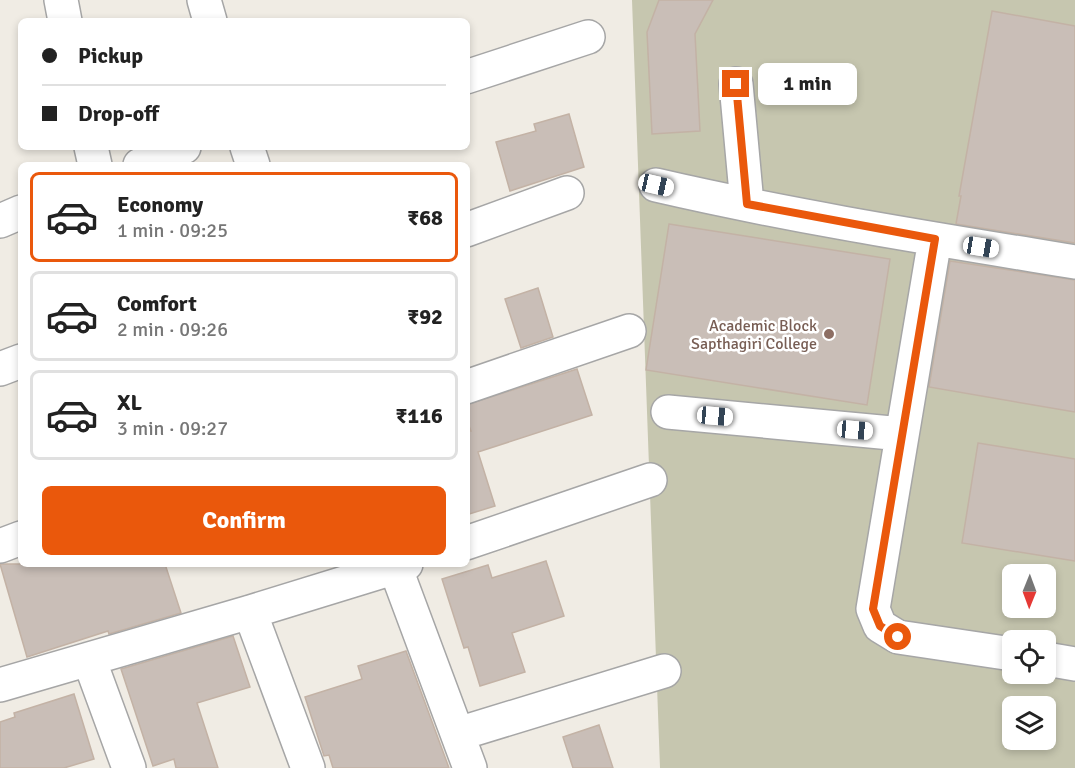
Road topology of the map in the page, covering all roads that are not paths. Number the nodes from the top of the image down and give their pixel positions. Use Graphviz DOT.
graph roads {
  1 [pos="61,0"];
  2 [pos="204,0"];
  3 [pos="64,18"];
  4 [pos="209,18"];
  5 [pos="588,37"];
  6 [pos="470,76"];
  7 [pos="736,84"];
  8 [pos="177,150"];
  9 [pos="147,162"];
  10 [pos="656,185"];
  11 [pos="567,193"];
  12 [pos="747,204"];
  13 [pos="18,213"];
  14 [pos="0,221"];
  15 [pos="470,229"];
  16 [pos="935,239"];
  17 [pos="1075,262"];
  18 [pos="629,331"];
  19 [pos="18,363"];
  20 [pos="0,369"];
  21 [pos="470,386"];
  22 [pos="668,412"];
  23 [pos="902,434"];
  24 [pos="650,480"];
  25 [pos="18,539"];
  26 [pos="470,542"];
  27 [pos="0,546"];
  28 [pos="393,567"];
  29 [pos="400,567"];
  30 [pos="250,612"];
  31 [pos="1002,653"];
  32 [pos="88,659"];
  33 [pos="1056,661"];
  34 [pos="1075,664"];
  35 [pos="664,671"];
  36 [pos="0,685"];
  37 [pos="458,734"];
  38 [pos="129,768"];
  39 [pos="308,768"];
  40 [pos="470,768"];
  1 -- 3 [label="street"];
  2 -- 4 [label="street"];
  5 -- 6 [label="street"];
  7 -- 12 [label="street"];
  8 -- 9 [label="street"];
  10 -- 12 [label="street"];
  11 -- 15 [label="street"];
  12 -- 16 [label="street"];
  13 -- 14 [label="street"];
  16 -- 17 [label="street"];
  16 -- 23 [label="street"];
  18 -- 21 [label="street"];
  19 -- 20 [label="street"];
  22 -- 23 [label="street"];
  23 -- 31 [label="street"];
  24 -- 26 [label="street"];
  25 -- 27 [label="street"];
  28 -- 30 [label="street"];
  29 -- 37 [label="street"];
  30 -- 32 [label="street"];
  30 -- 39 [label="street"];
  32 -- 36 [label="street"];
  32 -- 38 [label="street"];
  33 -- 34 [label="street"];
  35 -- 37 [label="street"];
  37 -- 40 [label="street"];
}
